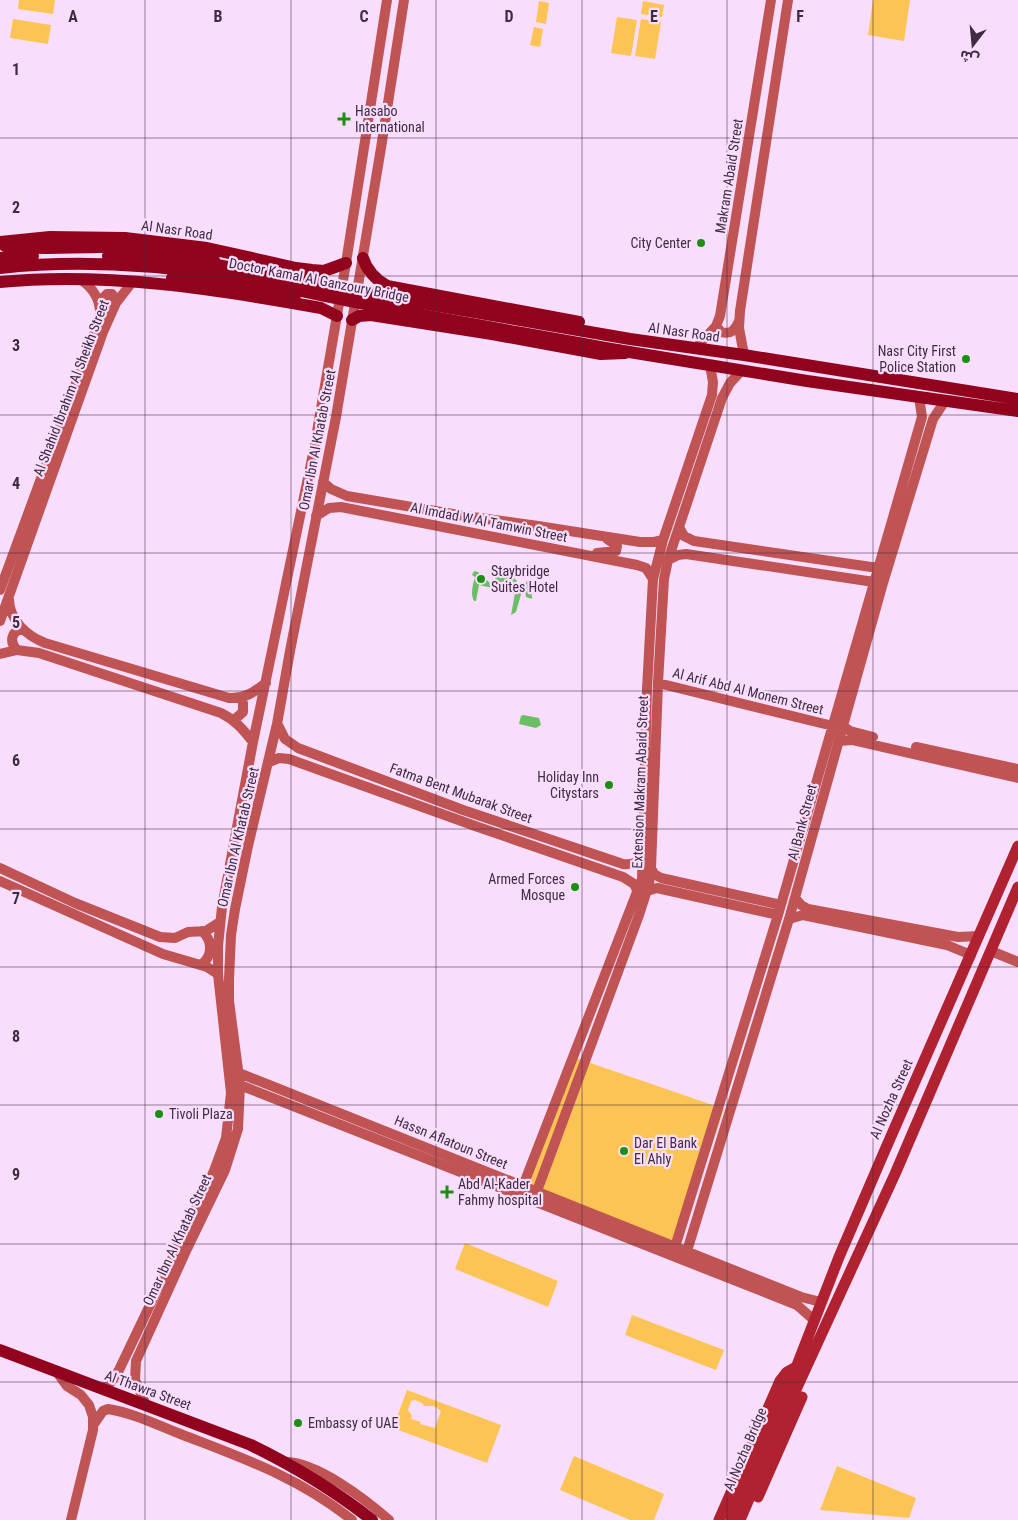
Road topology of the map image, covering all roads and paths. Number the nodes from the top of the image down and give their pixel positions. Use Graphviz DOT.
graph roads {
  1 [pos="387,0"];
  2 [pos="404,0"];
  3 [pos="771,0"];
  4 [pos="788,0"];
  5 [pos="0,242"];
  6 [pos="0,246"];
  7 [pos="0,258"];
  8 [pos="363,258"];
  9 [pos="346,263"];
  10 [pos="0,268"];
  11 [pos="296,268"];
  12 [pos="248,270"];
  13 [pos="131,278"];
  14 [pos="80,279"];
  15 [pos="20,281"];
  16 [pos="0,282"];
  17 [pos="387,286"];
  18 [pos="329,297"];
  19 [pos="292,304"];
  20 [pos="112,310"];
  21 [pos="337,316"];
  22 [pos="100,318"];
  23 [pos="385,318"];
  24 [pos="352,320"];
  25 [pos="739,321"];
  26 [pos="716,326"];
  27 [pos="623,345"];
  28 [pos="696,348"];
  29 [pos="744,355"];
  30 [pos="710,365"];
  31 [pos="742,371"];
  32 [pos="714,387"];
  33 [pos="955,389"];
  34 [pos="726,391"];
  35 [pos="1018,392"];
  36 [pos="919,397"];
  37 [pos="1018,399"];
  38 [pos="946,401"];
  39 [pos="1018,411"];
  40 [pos="1018,418"];
  41 [pos="919,425"];
  42 [pos="931,428"];
  43 [pos="323,482"];
  44 [pos="347,496"];
  45 [pos="345,507"];
  46 [pos="316,516"];
  47 [pos="680,528"];
  48 [pos="603,536"];
  49 [pos="663,540"];
  50 [pos="711,543"];
  51 [pos="591,556"];
  52 [pos="709,557"];
  53 [pos="668,560"];
  54 [pos="862,566"];
  55 [pos="878,568"];
  56 [pos="653,579"];
  57 [pos="858,580"];
  58 [pos="874,582"];
  59 [pos="0,590"];
  60 [pos="9,597"];
  61 [pos="0,621"];
  62 [pos="278,621"];
  63 [pos="296,624"];
  64 [pos="22,628"];
  65 [pos="275,637"];
  66 [pos="17,650"];
  67 [pos="290,651"];
  68 [pos="0,654"];
  69 [pos="266,683"];
  70 [pos="658,683"];
  71 [pos="241,698"];
  72 [pos="234,720"];
  73 [pos="277,724"];
  74 [pos="838,726"];
  75 [pos="853,736"];
  76 [pos="839,741"];
  77 [pos="253,742"];
  78 [pos="269,762"];
  79 [pos="1018,769"];
  80 [pos="1018,778"];
  81 [pos="539,836"];
  82 [pos="1018,846"];
  83 [pos="535,847"];
  84 [pos="644,855"];
  85 [pos="628,865"];
  86 [pos="0,868"];
  87 [pos="651,868"];
  88 [pos="627,879"];
  89 [pos="0,881"];
  90 [pos="668,885"];
  91 [pos="1018,887"];
  92 [pos="642,892"];
  93 [pos="795,898"];
  94 [pos="780,910"];
  95 [pos="807,912"];
  96 [pos="789,919"];
  97 [pos="220,922"];
  98 [pos="202,932"];
  99 [pos="979,936"];
  100 [pos="959,943"];
  101 [pos="991,951"];
  102 [pos="971,955"];
  103 [pos="1018,962"];
  104 [pos="201,965"];
  105 [pos="218,974"];
  106 [pos="239,1072"];
  107 [pos="240,1085"];
  108 [pos="382,1129"];
  109 [pos="377,1140"];
  110 [pos="434,1149"];
  111 [pos="446,1154"];
  112 [pos="430,1161"];
  113 [pos="442,1166"];
  114 [pos="525,1181"];
  115 [pos="538,1186"];
  116 [pos="681,1229"];
  117 [pos="693,1234"];
  118 [pos="675,1247"];
  119 [pos="687,1251"];
  120 [pos="799,1301"];
  121 [pos="821,1302"];
  122 [pos="814,1320"];
  123 [pos="0,1350"];
  124 [pos="808,1364"];
  125 [pos="796,1367"];
  126 [pos="119,1370"];
  127 [pos="57,1372"];
  128 [pos="135,1374"];
  129 [pos="103,1389"];
  130 [pos="791,1392"];
  131 [pos="146,1405"];
  132 [pos="94,1424"];
  133 [pos="284,1462"];
  134 [pos="71,1520"];
  135 [pos="352,1520"];
  136 [pos="372,1520"];
  137 [pos="389,1520"];
  138 [pos="719,1520"];
  139 [pos="731,1520"];
  140 [pos="740,1520"];
  141 [pos="748,1520"];
  1 -- 9 [label="street, Omar Ibn Al Khatab Street"];
  2 -- 8 [label="street, Omar Ibn Al Khatab Street"];
  3 -- 26 [label="street, Makram Abaid Street"];
  4 -- 25 [label="street"];
  5 -- 11 [label="highway, Al Nasr Road"];
  6 -- 12 [label="highway, bridge"];
  7 -- 12 [label="highway, Doctor Kamal Al Ganzoury Bridge, bridge"];
  8 -- 17 [label="highway"];
  8 -- 24 [label="street, Omar Ibn Al Khatab Street"];
  9 -- 11 [label="highway, Al Nasr Road"];
  9 -- 21 [label="street, Omar Ibn Al Khatab Street"];
  10 -- 18 [label="highway, Doctor Kamal Al Ganzoury Bridge, bridge"];
  11 -- 19 [label="highway"];
  12 -- 27 [label="highway, Doctor Kamal Al Ganzoury Bridge, bridge"];
  13 -- 14 [label="highway"];
  13 -- 15 [label="highway"];
  13 -- 18 [label="highway, bridge"];
  13 -- 19 [label="highway"];
  13 -- 20 [label="street, Al Shahid Ibrahim Al Sheikh Street"];
  14 -- 15 [label="highway"];
  14 -- 22 [label="street, Al Shahid Ibrahim Al Sheikh Street"];
  15 -- 16 [label="highway"];
  17 -- 23 [label="highway"];
  17 -- 27 [label="highway, Al Nasr Road"];
  18 -- 27 [label="highway, Doctor Kamal Al Ganzoury Bridge, bridge"];
  19 -- 21 [label="highway"];
  20 -- 22 [label="street"];
  20 -- 60 [label="street, Al Shahid Ibrahim Al Sheikh Street"];
  21 -- 62 [label="street, Omar Ibn Al Khatab Street"];
  22 -- 59 [label="street, Al Shahid Ibrahim Al Sheikh Street"];
  23 -- 24 [label="highway, Al Nasr Road"];
  23 -- 27 [label="highway, Al Nasr Road"];
  24 -- 43 [label="street, Omar Ibn Al Khatab Street"];
  25 -- 26 [label="street"];
  25 -- 29 [label="street"];
  26 -- 28 [label="street, Makram Abaid Street"];
  27 -- 28 [label="highway, Al Nasr Road"];
  27 -- 30 [label="highway, Al Nasr Road"];
  28 -- 29 [label="highway, Al Nasr Road"];
  29 -- 33 [label="highway, Al Nasr Road"];
  30 -- 31 [label="highway, Al Nasr Road"];
  30 -- 32 [label="street, Extension Makram Abaid Street"];
  31 -- 34 [label="street, Extension Makram Abaid Street"];
  31 -- 36 [label="highway, Al Nasr Road"];
  32 -- 34 [label="street"];
  32 -- 49 [label="street, Extension Makram Abaid Street"];
  33 -- 35 [label="highway, Al Nasr Road"];
  33 -- 37 [label="highway"];
  34 -- 47 [label="street, Extension Makram Abaid Street"];
  36 -- 38 [label="highway, Al Nasr Road"];
  36 -- 41 [label="street, Al Bank Street"];
  38 -- 39 [label="highway"];
  38 -- 40 [label="highway, Al Nasr Road"];
  38 -- 42 [label="street, Al Bank Street"];
  41 -- 42 [label="street"];
  41 -- 55 [label="street, Al Bank Street"];
  42 -- 74 [label="street, Al Bank Street"];
  43 -- 44 [label="street, Al Imdad W Al Tamwin Street"];
  43 -- 46 [label="street, Omar Ibn Al Khatab Street"];
  44 -- 45 [label="street"];
  44 -- 48 [label="street, Al Imdad W Al Tamwin Street"];
  45 -- 46 [label="street, Al Imdad W Al Tamwin Street"];
  45 -- 51 [label="street, Al Imdad W Al Tamwin Street"];
  46 -- 63 [label="street, Omar Ibn Al Khatab Street"];
  47 -- 50 [label="street"];
  47 -- 53 [label="street, Extension Makram Abaid Street"];
  48 -- 49 [label="street, Al Imdad W Al Tamwin Street"];
  48 -- 51 [label="street"];
  49 -- 56 [label="street, Extension Makram Abaid Street"];
  50 -- 52 [label="street"];
  50 -- 54 [label="street"];
  51 -- 56 [label="street, Al Imdad W Al Tamwin Street"];
  52 -- 53 [label="street"];
  52 -- 57 [label="street"];
  53 -- 70 [label="street, Extension Makram Abaid Street"];
  54 -- 55 [label="street"];
  54 -- 57 [label="street"];
  55 -- 58 [label="street, Al Bank Street"];
  56 -- 84 [label="street, Extension Makram Abaid Street"];
  57 -- 58 [label="street"];
  58 -- 74 [label="street, Al Bank Street"];
  60 -- 61 [label="street, Al Shahid Ibrahim Al Sheikh Street"];
  60 -- 64 [label="street"];
  62 -- 63 [label="street"];
  62 -- 65 [label="street, Omar Ibn Al Khatab Street"];
  63 -- 67 [label="street, Omar Ibn Al Khatab Street"];
  64 -- 66 [label="street"];
  64 -- 71 [label="street"];
  65 -- 67 [label="street"];
  65 -- 69 [label="street, Omar Ibn Al Khatab Street"];
  66 -- 68 [label="street"];
  66 -- 72 [label="street"];
  67 -- 73 [label="street, Omar Ibn Al Khatab Street"];
  69 -- 71 [label="street"];
  69 -- 77 [label="street, Omar Ibn Al Khatab Street"];
  70 -- 74 [label="street, Al Arif Abd Al Monem Street"];
  70 -- 87 [label="street, Extension Makram Abaid Street"];
  71 -- 72 [label="street"];
  72 -- 77 [label="street"];
  73 -- 78 [label="street, Omar Ibn Al Khatab Street"];
  73 -- 81 [label="street, Fatma Bent Mubarak Street"];
  74 -- 75 [label="street, Al Arif Abd Al Monem Street"];
  74 -- 76 [label="street, Al Bank Street"];
  74 -- 94 [label="street, Al Bank Street"];
  75 -- 76 [label="street, Al Arif Abd Al Monem Street"];
  75 -- 79 [label="street, Al Arif Abd Al Monem Street"];
  75 -- 80 [label="street, Al Arif Abd Al Monem Street"];
  76 -- 93 [label="street, Al Bank Street"];
  77 -- 97 [label="street, Omar Ibn Al Khatab Street"];
  78 -- 83 [label="street, Fatma Bent Mubarak Street"];
  78 -- 106 [label="street, Omar Ibn Al Khatab Street"];
  81 -- 83 [label="street"];
  81 -- 85 [label="street, Fatma Bent Mubarak Street"];
  82 -- 99 [label="main road, Al Nozha Street"];
  83 -- 88 [label="street, Fatma Bent Mubarak Street"];
  84 -- 85 [label="street"];
  84 -- 92 [label="street, Extension Makram Abaid Street"];
  85 -- 88 [label="street"];
  86 -- 98 [label="street"];
  87 -- 90 [label="street"];
  87 -- 92 [label="street, Extension Makram Abaid Street"];
  88 -- 92 [label="street"];
  89 -- 104 [label="street"];
  90 -- 92 [label="street"];
  90 -- 94 [label="street"];
  91 -- 101 [label="main road"];
  92 -- 114 [label="street, Extension Makram Abaid Street"];
  92 -- 115 [label="street, Extension Makram Abaid Street"];
  93 -- 95 [label="street"];
  93 -- 96 [label="street, Al Bank Street"];
  94 -- 116 [label="street, Al Bank Street"];
  95 -- 96 [label="street"];
  95 -- 100 [label="street"];
  96 -- 117 [label="street, Al Bank Street"];
  97 -- 98 [label="street"];
  97 -- 105 [label="street, Omar Ibn Al Khatab Street"];
  98 -- 104 [label="street"];
  99 -- 100 [label="street"];
  99 -- 102 [label="main road, Al Nozha Street"];
  100 -- 102 [label="street"];
  101 -- 103 [label="street"];
  101 -- 124 [label="main road"];
  102 -- 121 [label="main road, Al Nozha Street"];
  104 -- 105 [label="street"];
  105 -- 126 [label="street, Omar Ibn Al Khatab Street"];
  106 -- 107 [label="street, Omar Ibn Al Khatab Street"];
  106 -- 108 [label="street, Hassn Aflatoun Street"];
  107 -- 109 [label="street, Hassn Aflatoun Street"];
  107 -- 128 [label="street, Omar Ibn Al Khatab Street"];
  108 -- 109 [label="street"];
  108 -- 110 [label="street, Hassn Aflatoun Street"];
  109 -- 112 [label="street, Hassn Aflatoun Street"];
  110 -- 111 [label="street, Hassn Aflatoun Street"];
  110 -- 112 [label="street"];
  111 -- 113 [label="street"];
  111 -- 114 [label="street, Hassn Aflatoun Street"];
  112 -- 113 [label="street, Hassn Aflatoun Street"];
  113 -- 120 [label="street, Hassn Aflatoun Street"];
  114 -- 115 [label="street, Hassn Aflatoun Street"];
  115 -- 118 [label="street, Hassn Aflatoun Street"];
  116 -- 117 [label="street"];
  116 -- 118 [label="street, Al Bank Street"];
  117 -- 119 [label="street, Al Bank Street"];
  118 -- 119 [label="street, Hassn Aflatoun Street"];
  119 -- 120 [label="street, Hassn Aflatoun Street"];
  120 -- 121 [label="street, Hassn Aflatoun Street"];
  120 -- 122 [label="street, Hassn Aflatoun Street"];
  121 -- 122 [label="main road, Al Nozha Street"];
  122 -- 125 [label="main road, Al Nozha Street"];
  123 -- 127 [label="highway, Al Thawra Street"];
  124 -- 130 [label="main road"];
  124 -- 141 [label="main road"];
  125 -- 130 [label="main road, Al Nozha Street"];
  125 -- 138 [label="main road, Al Nozha Street"];
  126 -- 128 [label="street"];
  126 -- 129 [label="street, Omar Ibn Al Khatab Street"];
  127 -- 129 [label="highway, Al Thawra Street"];
  127 -- 132 [label="street"];
  128 -- 131 [label="street, Omar Ibn Al Khatab Street"];
  129 -- 131 [label="highway, Al Thawra Street"];
  130 -- 139 [label="main road, Al Nozha Bridge"];
  130 -- 140 [label="main road, Al Nozha Bridge"];
  131 -- 133 [label="highway, Al Thawra Street"];
  132 -- 134 [label="street"];
  132 -- 135 [label="street"];
  133 -- 136 [label="highway, Al Thawra Street"];
  133 -- 137 [label="street, Al Thawra Street"];
}
